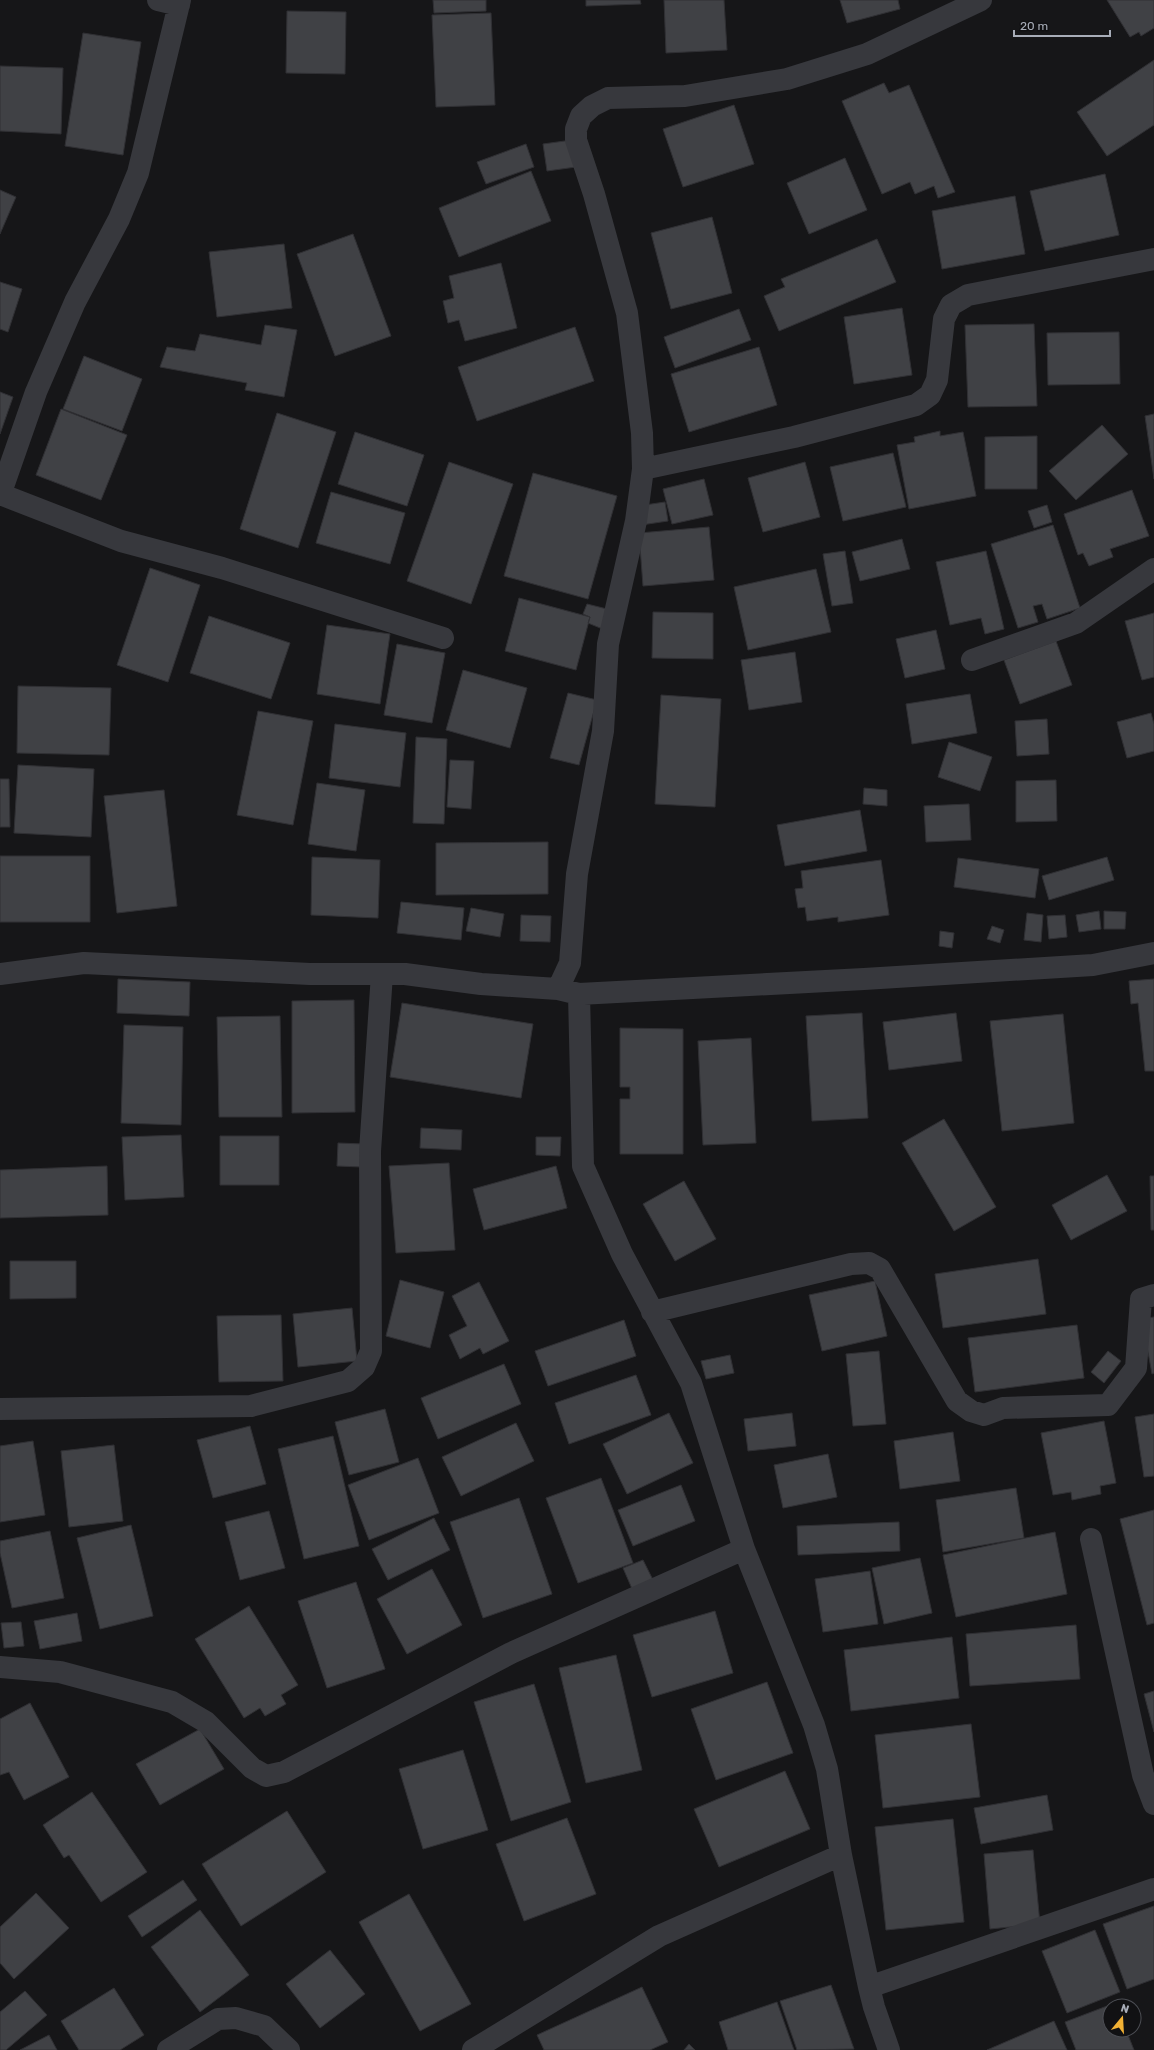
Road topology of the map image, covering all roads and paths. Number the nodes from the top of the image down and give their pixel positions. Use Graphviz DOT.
graph roads {
  1 [pos="981,0"];
  2 [pos="172,2"];
  3 [pos="1154,259"];
  4 [pos="643,469"];
  5 [pos="0,495"];
  6 [pos="1154,570"];
  7 [pos="443,638"];
  8 [pos="972,660"];
  9 [pos="1154,953"];
  10 [pos="0,974"];
  11 [pos="382,974"];
  12 [pos="568,991"];
  13 [pos="1154,1295"];
  14 [pos="652,1312"];
  15 [pos="0,1409"];
  16 [pos="1091,1539"];
  17 [pos="744,1549"];
  18 [pos="0,1667"];
  19 [pos="1154,1804"];
  20 [pos="841,1855"];
  21 [pos="1154,1889"];
  22 [pos="869,1987"];
  23 [pos="168,2050"];
  24 [pos="289,2050"];
  25 [pos="473,2050"];
  26 [pos="889,2050"];
  1 -- 4 [label="street"];
  2 -- 5 [label="street"];
  3 -- 4 [label="street"];
  4 -- 12 [label="street"];
  5 -- 7 [label="street"];
  6 -- 8 [label="street"];
  9 -- 12 [label="street"];
  10 -- 11 [label="street"];
  11 -- 12 [label="street"];
  11 -- 15 [label="street"];
  12 -- 14 [label="street"];
  13 -- 14 [label="street"];
  14 -- 17 [label="street"];
  16 -- 19 [label="street"];
  17 -- 18 [label="street"];
  17 -- 20 [label="street"];
  20 -- 22 [label="street"];
  20 -- 25 [label="street"];
  21 -- 22 [label="street"];
  22 -- 26 [label="street"];
  23 -- 24 [label="street"];
}
